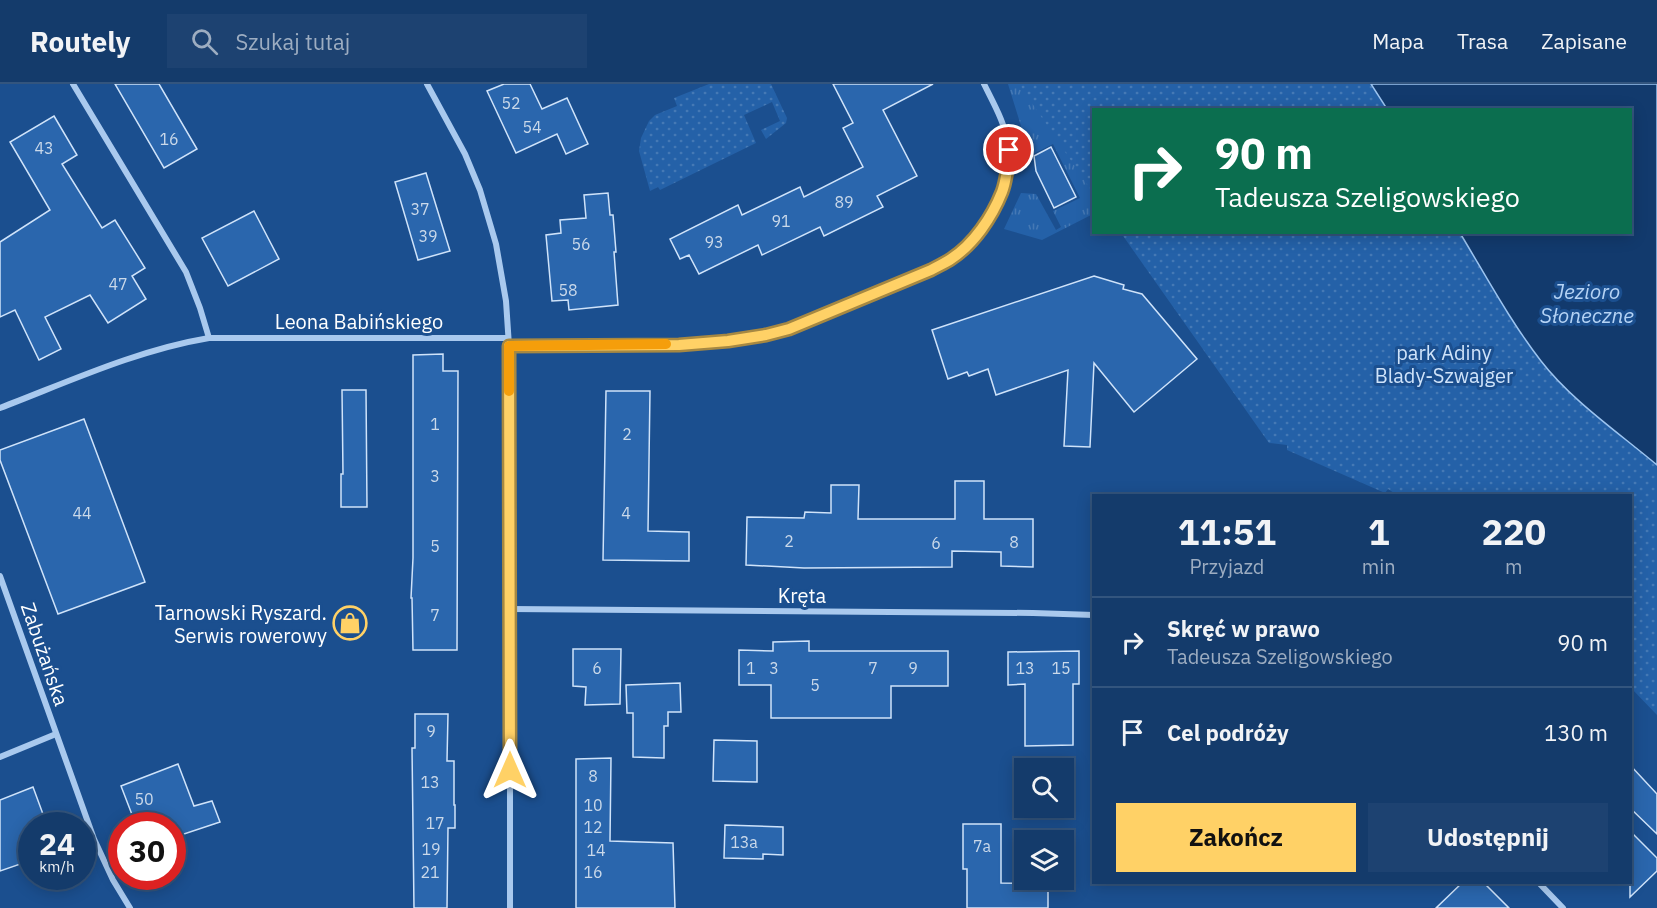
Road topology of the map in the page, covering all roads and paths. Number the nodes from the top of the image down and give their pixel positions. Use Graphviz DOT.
graph roads {
  1 [pos="73,84"];
  2 [pos="428,84"];
  3 [pos="984,84"];
  4 [pos="209,338"];
  5 [pos="508,338"];
  6 [pos="509,346"];
  7 [pos="0,408"];
  8 [pos="0,576"];
  9 [pos="2,586"];
  10 [pos="510,609"];
  11 [pos="1092,615"];
  12 [pos="56,735"];
  13 [pos="0,757"];
  14 [pos="1540,884"];
  15 [pos="130,908"];
  16 [pos="510,908"];
  17 [pos="1563,908"];
  1 -- 4 [label="street"];
  2 -- 5 [label="street"];
  3 -- 6 [label="street"];
  4 -- 5 [label="street, Leona Babińskiego"];
  4 -- 7 [label="street, Leona Babińskiego"];
  5 -- 6 [label="street"];
  6 -- 10 [label="street"];
  8 -- 9 [label="street, Zabużańska"];
  9 -- 12 [label="street, Zabużańska"];
  10 -- 11 [label="street, Kręta"];
  10 -- 16 [label="street"];
  12 -- 13 [label="street, Zabużańska"];
  12 -- 15 [label="street, Zabużańska"];
  14 -- 17 [label="street"];
}
